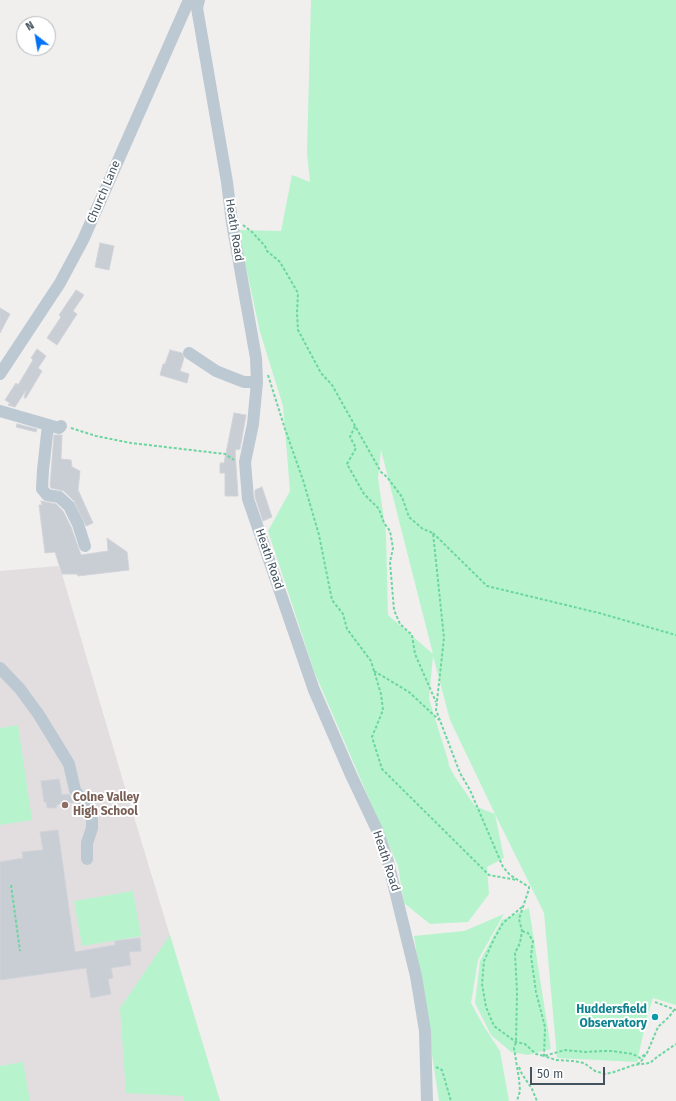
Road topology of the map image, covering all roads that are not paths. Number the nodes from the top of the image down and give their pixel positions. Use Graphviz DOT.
graph roads {
  1 [pos="188,0"];
  2 [pos="199,0"];
  3 [pos="189,353"];
  4 [pos="4,359"];
  5 [pos="0,374"];
  6 [pos="257,382"];
  7 [pos="0,411"];
  8 [pos="48,425"];
  9 [pos="60,426"];
  10 [pos="84,546"];
  11 [pos="0,668"];
  12 [pos="87,859"];
  13 [pos="427,1101"];
  1 -- 4 [label="street, Church Lane"];
  2 -- 6 [label="street, Heath Road"];
  3 -- 6 [label="street"];
  4 -- 5 [label="street, Church Lane"];
  6 -- 13 [label="street, Heath Road"];
  7 -- 8 [label="street"];
  8 -- 9 [label="street"];
  8 -- 10 [label="street"];
  11 -- 12 [label="street"];
}
